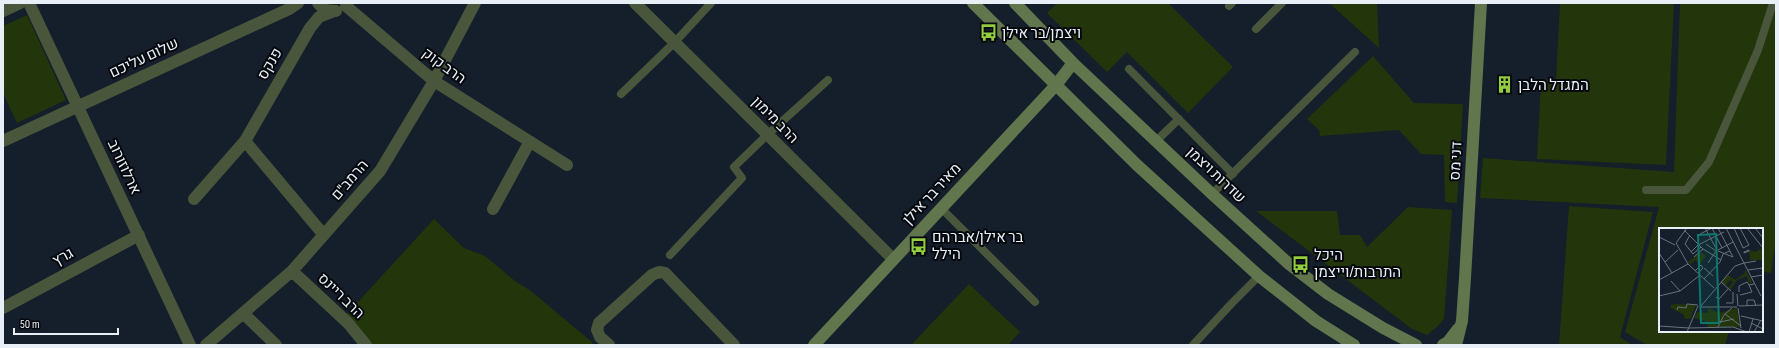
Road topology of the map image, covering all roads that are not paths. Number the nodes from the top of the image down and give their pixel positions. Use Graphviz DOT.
graph roads {
  1 [pos="20,3"];
  2 [pos="29,3"];
  3 [pos="298,3"];
  4 [pos="318,3"];
  5 [pos="475,3"];
  6 [pos="635,3"];
  7 [pos="711,3"];
  8 [pos="973,3"];
  9 [pos="1014,3"];
  10 [pos="1282,3"];
  11 [pos="1481,3"];
  12 [pos="1775,3"];
  13 [pos="347,5"];
  14 [pos="3,11"];
  15 [pos="332,12"];
  16 [pos="1256,29"];
  17 [pos="675,42"];
  18 [pos="1355,52"];
  19 [pos="1073,63"];
  20 [pos="1129,69"];
  21 [pos="828,80"];
  22 [pos="434,81"];
  23 [pos="1056,85"];
  24 [pos="621,94"];
  25 [pos="78,106"];
  26 [pos="1179,119"];
  27 [pos="767,134"];
  28 [pos="3,141"];
  29 [pos="245,141"];
  30 [pos="1156,141"];
  31 [pos="529,143"];
  32 [pos="567,165"];
  33 [pos="1234,174"];
  34 [pos="1646,190"];
  35 [pos="1212,194"];
  36 [pos="194,199"];
  37 [pos="941,208"];
  38 [pos="492,209"];
  39 [pos="323,234"];
  40 [pos="139,235"];
  41 [pos="670,255"];
  42 [pos="893,259"];
  43 [pos="292,271"];
  44 [pos="1259,276"];
  45 [pos="1035,302"];
  46 [pos="3,308"];
  47 [pos="243,313"];
  48 [pos="1462,321"];
  49 [pos="190,345"];
  50 [pos="206,345"];
  51 [pos="276,345"];
  52 [pos="366,345"];
  53 [pos="608,345"];
  54 [pos="734,345"];
  55 [pos="814,345"];
  56 [pos="1193,345"];
  57 [pos="1354,345"];
  58 [pos="1416,345"];
  59 [pos="1443,345"];
  60 [pos="1456,345"];
  1 -- 14 [label="street"];
  2 -- 25 [label="street, ארלוזורוב"];
  3 -- 25 [label="street, שלום עליכם"];
  4 -- 15 [label="street"];
  5 -- 22 [label="street, הרמב\"ם"];
  6 -- 17 [label="street, הרב מימון"];
  7 -- 17 [label="lane"];
  8 -- 23 [label="main road"];
  9 -- 19 [label="main road, שדרות ויצמן"];
  10 -- 16 [label="lane"];
  11 -- 48 [label="main road, דני מס"];
  12 -- 34 [label="lane"];
  13 -- 15 [label="street, פנקס"];
  13 -- 22 [label="street, הרב קוק"];
  15 -- 29 [label="street, פנקס"];
  17 -- 24 [label="lane"];
  17 -- 27 [label="street, הרב מימון"];
  18 -- 33 [label="lane"];
  19 -- 23 [label="main road, מאיר בר אילן"];
  19 -- 30 [label="main road, שדרות ויצמן"];
  20 -- 26 [label="lane"];
  21 -- 27 [label="lane"];
  22 -- 31 [label="street, הרב קוק"];
  22 -- 39 [label="street, הרמב\"ם"];
  23 -- 37 [label="main road, מאיר בר אילן"];
  23 -- 44 [label="main road"];
  25 -- 28 [label="street, שלום עליכם"];
  25 -- 40 [label="street, ארלוזורוב"];
  26 -- 30 [label="lane"];
  26 -- 33 [label="lane"];
  27 -- 41 [label="lane"];
  27 -- 42 [label="street, הרב מימון"];
  29 -- 36 [label="street, פנקס"];
  29 -- 39 [label="street"];
  30 -- 35 [label="main road, שדרות ויצמן"];
  31 -- 32 [label="street, הרב קוק"];
  31 -- 38 [label="street"];
  33 -- 35 [label="lane"];
  35 -- 58 [label="main road, שדרות ויצמן"];
  37 -- 42 [label="main road, מאיר בר אילן"];
  37 -- 45 [label="lane"];
  39 -- 43 [label="street, הרמב\"ם"];
  40 -- 46 [label="street, גרץ"];
  40 -- 49 [label="street, ארלוזורוב"];
  42 -- 55 [label="main road, מאיר בר אילן"];
  43 -- 47 [label="street, הרמב\"ם"];
  43 -- 52 [label="street, הרב ריינס"];
  44 -- 56 [label="lane"];
  44 -- 57 [label="main road"];
  47 -- 50 [label="street, הרמב\"ם"];
  47 -- 51 [label="street"];
  48 -- 59 [label="main road"];
  48 -- 60 [label="main road, דני מס"];
  53 -- 54 [label="street"];
}
